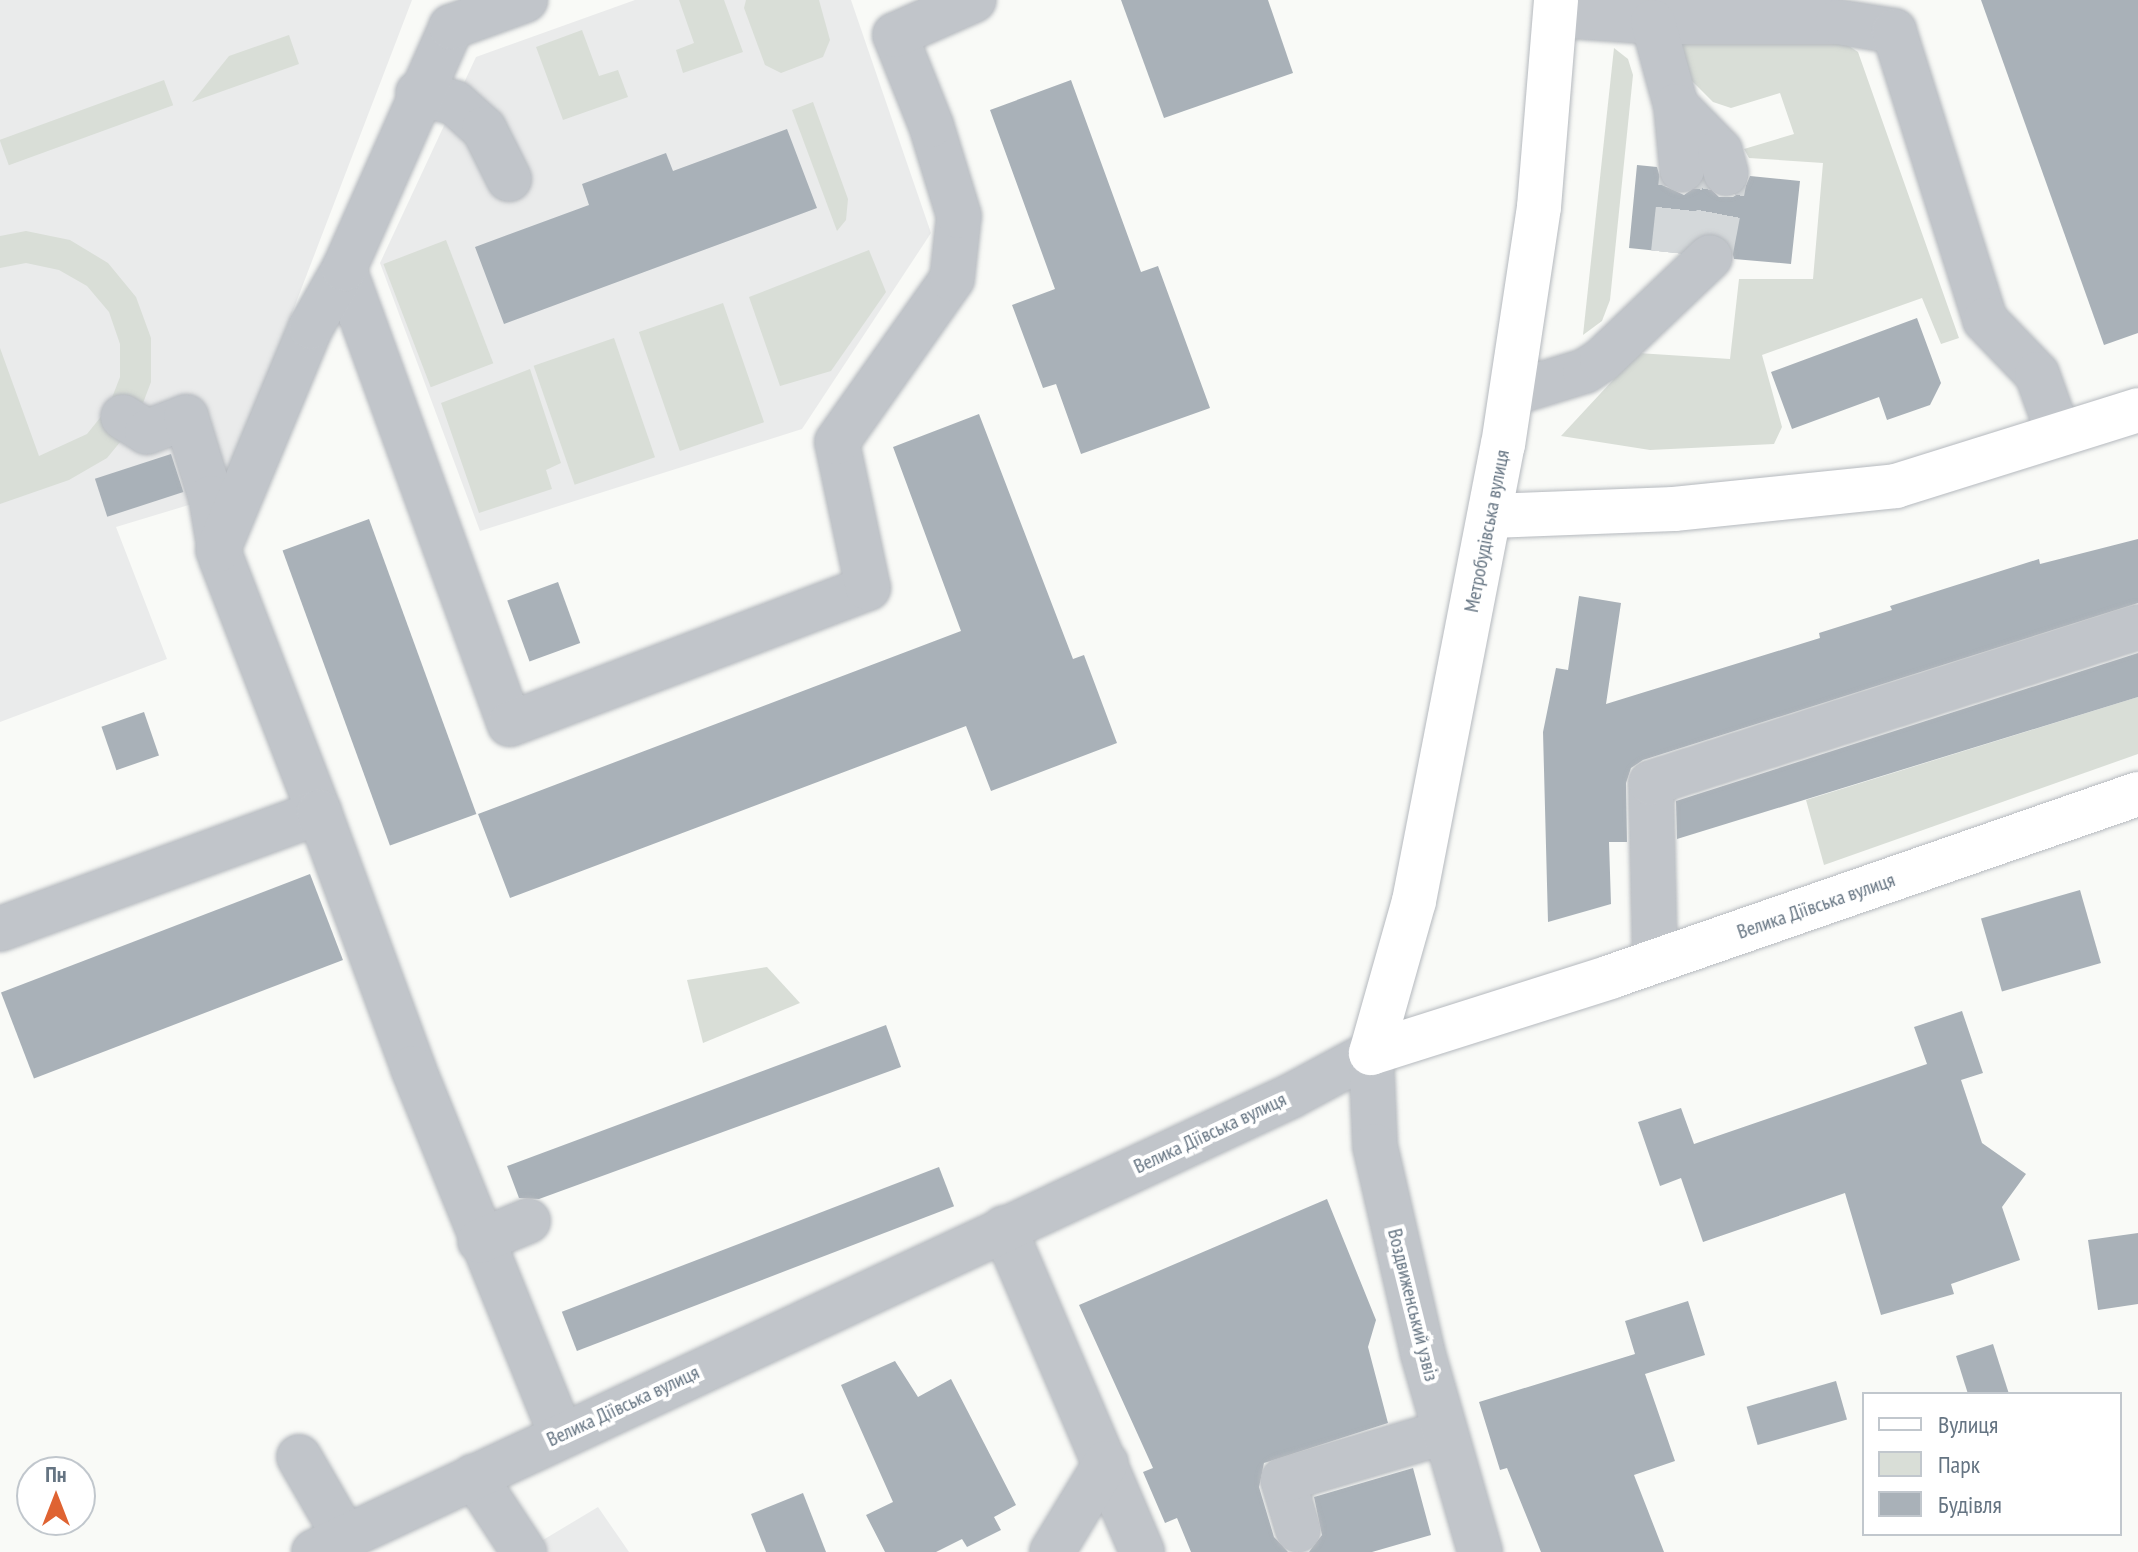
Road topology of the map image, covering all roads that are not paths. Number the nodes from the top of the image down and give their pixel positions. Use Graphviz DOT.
graph roads {
  1 [pos="525,0"];
  2 [pos="974,0"];
  3 [pos="1556,8"];
  4 [pos="1834,11"];
  5 [pos="447,14"];
  6 [pos="1653,22"];
  7 [pos="418,93"];
  8 [pos="1676,106"];
  9 [pos="1682,170"];
  10 [pos="1726,173"];
  11 [pos="509,179"];
  12 [pos="1686,265"];
  13 [pos="344,269"];
  14 [pos="1513,393"];
  15 [pos="2138,410"];
  16 [pos="123,417"];
  17 [pos="2059,435"];
  18 [pos="1491,516"];
  19 [pos="218,550"];
  20 [pos="2138,627"];
  21 [pos="2138,794"];
  22 [pos="319,812"];
  23 [pos="0,929"];
  24 [pos="1655,961"];
  25 [pos="1371,1053"];
  26 [pos="528,1221"];
  27 [pos="1004,1228"];
  28 [pos="480,1241"];
  29 [pos="1445,1432"];
  30 [pos="561,1435"];
  31 [pos="299,1457"];
  32 [pos="1106,1463"];
  33 [pos="474,1476"];
  34 [pos="1298,1530"];
  35 [pos="330,1545"];
  36 [pos="524,1552"];
  37 [pos="1052,1552"];
  38 [pos="1142,1552"];
  39 [pos="1480,1552"];
  1 -- 5 [label="street"];
  2 -- 13 [label="street"];
  3 -- 6 [label="street"];
  3 -- 14 [label="main road, Метробудівська вулиця"];
  4 -- 6 [label="street"];
  4 -- 17 [label="street"];
  5 -- 7 [label="street"];
  6 -- 8 [label="street"];
  7 -- 11 [label="street"];
  7 -- 13 [label="street"];
  8 -- 9 [label="street"];
  8 -- 10 [label="street"];
  12 -- 14 [label="street"];
  13 -- 19 [label="street"];
  14 -- 18 [label="main road, Метробудівська вулиця"];
  15 -- 17 [label="main road"];
  16 -- 19 [label="street"];
  17 -- 18 [label="main road"];
  18 -- 25 [label="main road, Метробудівська вулиця"];
  19 -- 22 [label="street"];
  20 -- 24 [label="street"];
  21 -- 24 [label="main road, Велика Діївська вулиця"];
  22 -- 23 [label="street"];
  22 -- 28 [label="street"];
  24 -- 25 [label="main road, Велика Діївська вулиця"];
  25 -- 27 [label="street, Велика Діївська вулиця"];
  25 -- 29 [label="street, Воздвиженський узвіз"];
  26 -- 28 [label="street"];
  27 -- 30 [label="street, Велика Діївська вулиця"];
  27 -- 32 [label="street"];
  28 -- 30 [label="street"];
  29 -- 34 [label="street"];
  29 -- 39 [label="street, Воздвиженський узвіз"];
  30 -- 33 [label="street, Велика Діївська вулиця"];
  31 -- 35 [label="street"];
  32 -- 37 [label="street"];
  32 -- 38 [label="street"];
  33 -- 35 [label="street, Велика Діївська вулиця"];
  33 -- 36 [label="street"];
}
